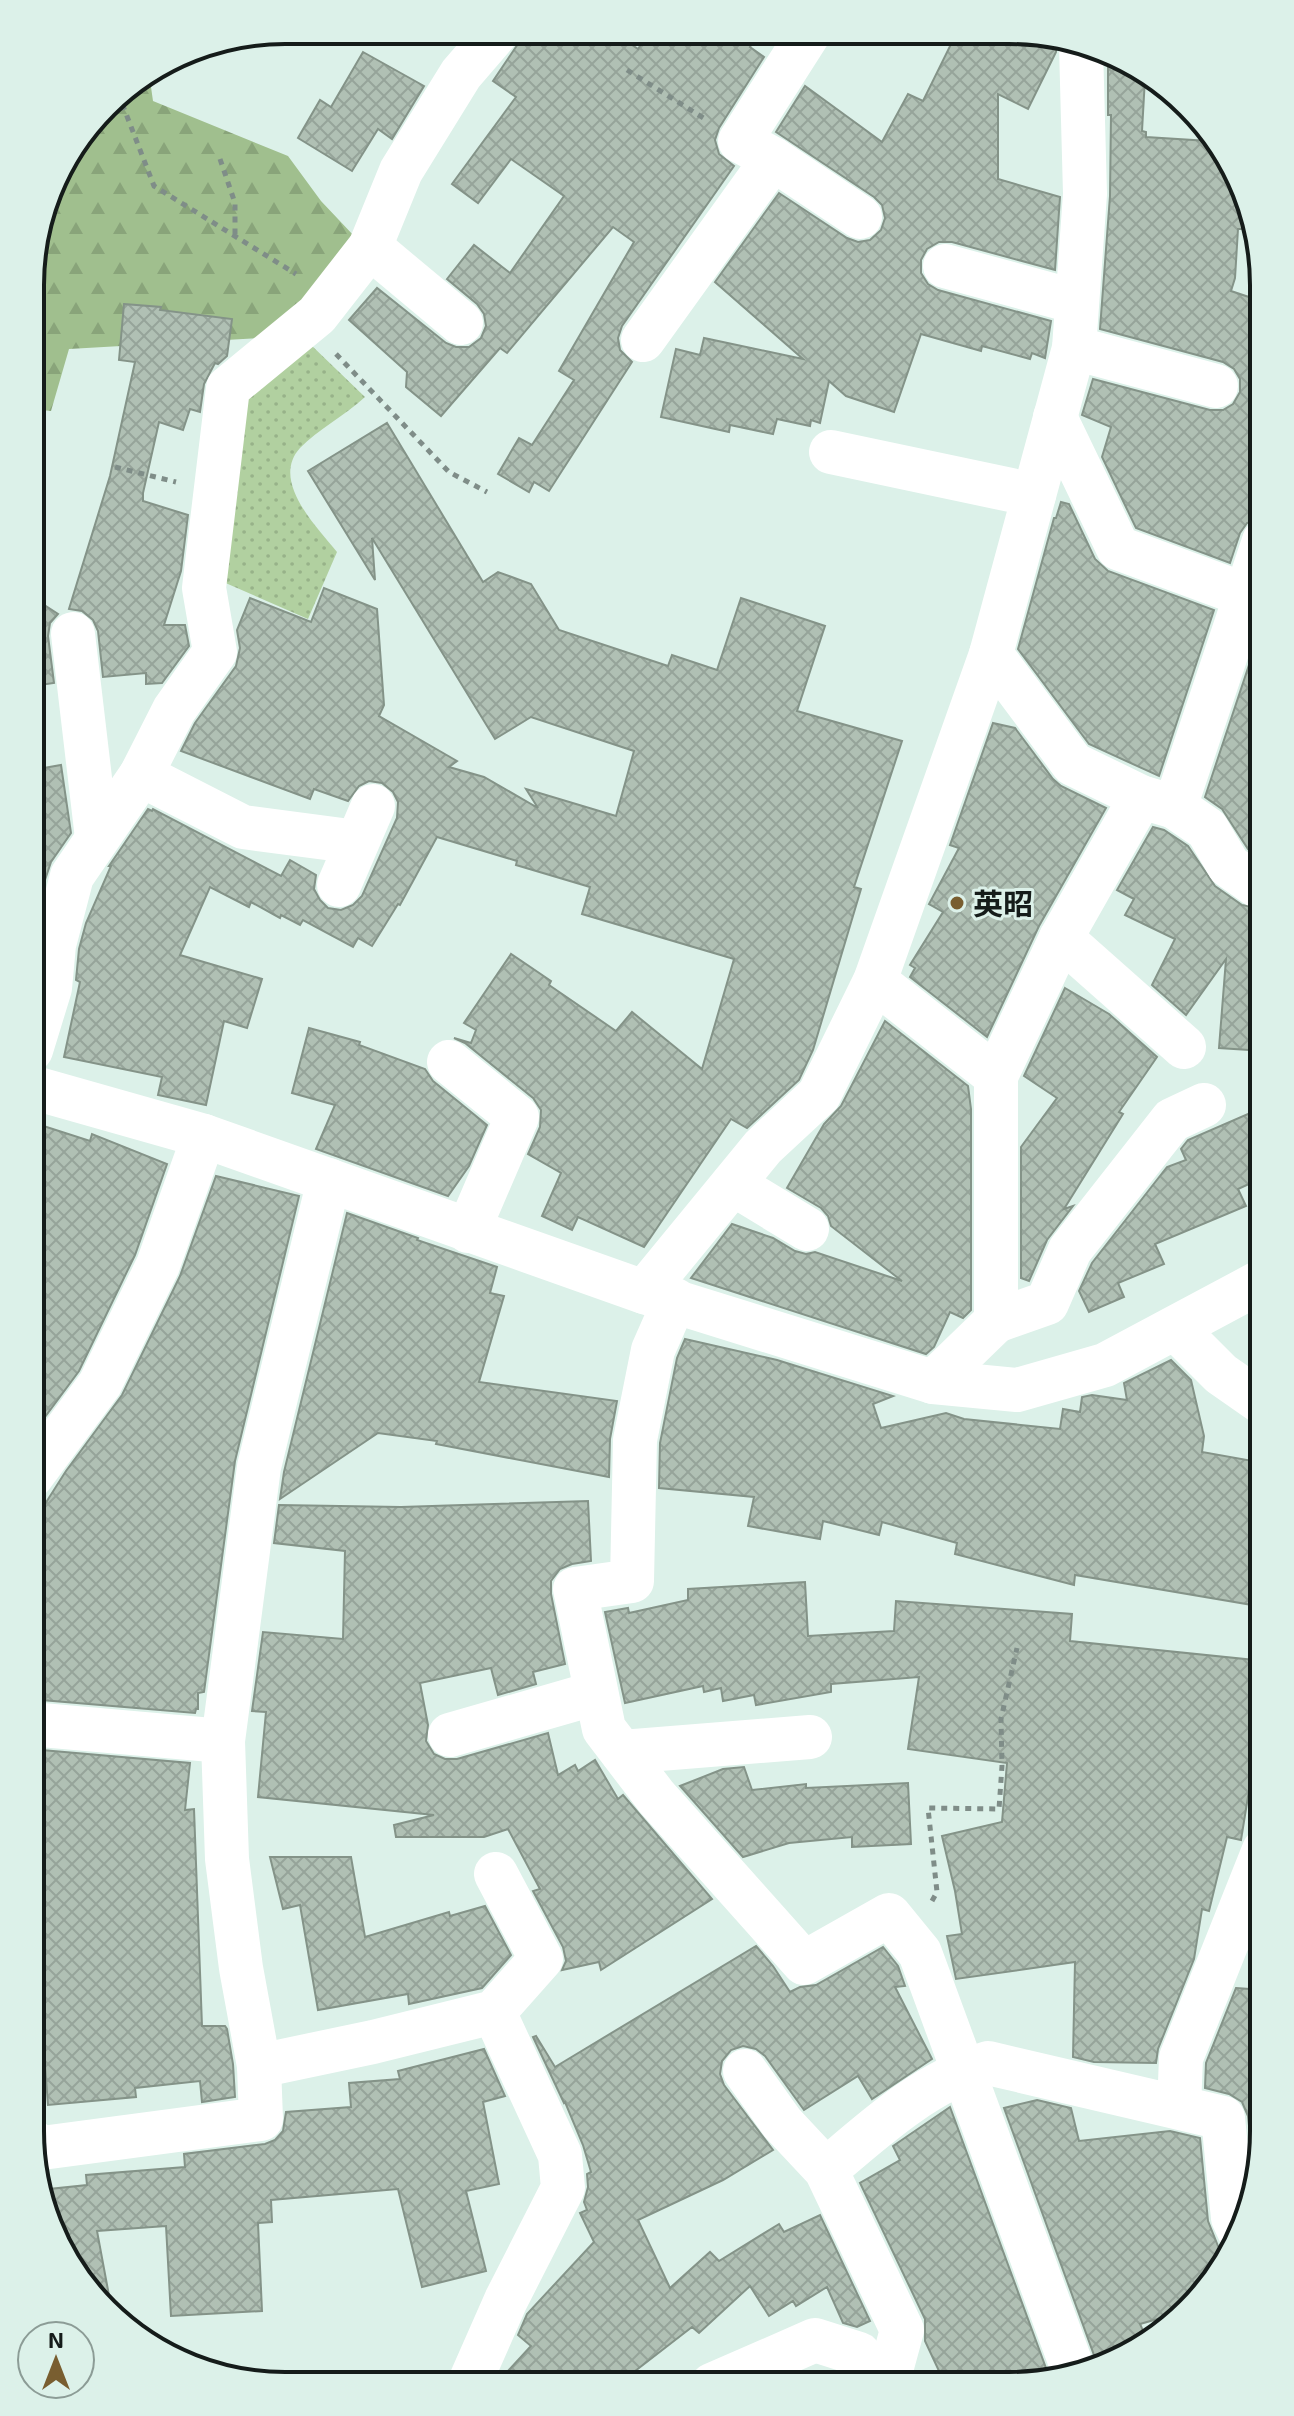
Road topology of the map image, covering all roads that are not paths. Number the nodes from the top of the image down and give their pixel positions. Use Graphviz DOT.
graph roads {
  1 [pos="487,44"];
  2 [pos="804,44"];
  3 [pos="1081,56"];
  4 [pos="756,150"];
  5 [pos="860,217"];
  6 [pos="370,247"];
  7 [pos="945,266"];
  8 [pos="1077,302"];
  9 [pos="461,323"];
  10 [pos="643,340"];
  11 [pos="1074,348"];
  12 [pos="1216,386"];
  13 [pos="1055,417"];
  14 [pos="831,452"];
  15 [pos="1034,495"];
  16 [pos="1250,590"];
  17 [pos="1248,596"];
  18 [pos="73,634"];
  19 [pos="991,654"];
  20 [pos="141,775"];
  21 [pos="1158,802"];
  22 [pos="97,838"];
  23 [pos="1250,881"];
  24 [pos="339,885"];
  25 [pos="1061,938"];
  26 [pos="875,981"];
  27 [pos="44,1008"];
  28 [pos="1184,1047"];
  29 [pos="449,1062"];
  30 [pos="996,1076"];
  31 [pos="44,1091"];
  32 [pos="1204,1105"];
  33 [pos="204,1136"];
  34 [pos="329,1180"];
  35 [pos="733,1184"];
  36 [pos="807,1229"];
  37 [pos="468,1231"];
  38 [pos="1249,1288"];
  39 [pos="659,1296"];
  40 [pos="996,1321"];
  41 [pos="1175,1328"];
  42 [pos="933,1382"];
  43 [pos="1249,1394"];
  44 [pos="44,1450"];
  45 [pos="596,1693"];
  46 [pos="44,1725"];
  47 [pos="450,1735"];
  48 [pos="810,1737"];
  49 [pos="223,1741"];
  50 [pos="622,1752"];
  51 [pos="496,1874"];
  52 [pos="1249,1887"];
  53 [pos="494,2012"];
  54 [pos="259,2066"];
  55 [pos="745,2071"];
  56 [pos="962,2071"];
  57 [pos="1179,2107"];
  58 [pos="45,2148"];
  59 [pos="826,2170"];
  60 [pos="1233,2219"];
  61 [pos="1071,2363"];
  62 [pos="474,2372"];
  63 [pos="742,2372"];
  64 [pos="875,2372"];
  65 [pos="891,2372"];
  1 -- 6 [label="street"];
  2 -- 4 [label="street"];
  3 -- 8 [label="street"];
  4 -- 5 [label="street"];
  4 -- 10 [label="street"];
  6 -- 9 [label="street"];
  6 -- 20 [label="street"];
  7 -- 8 [label="street"];
  8 -- 11 [label="street"];
  11 -- 12 [label="street"];
  11 -- 13 [label="street"];
  13 -- 15 [label="street"];
  13 -- 17 [label="street"];
  14 -- 15 [label="street"];
  15 -- 19 [label="street"];
  16 -- 17 [label="street"];
  17 -- 21 [label="street"];
  18 -- 22 [label="street"];
  19 -- 21 [label="street"];
  19 -- 26 [label="street"];
  20 -- 22 [label="street"];
  20 -- 24 [label="street"];
  21 -- 23 [label="street"];
  21 -- 25 [label="street"];
  22 -- 27 [label="street"];
  25 -- 28 [label="street"];
  25 -- 30 [label="street"];
  26 -- 30 [label="street"];
  26 -- 35 [label="street"];
  29 -- 37 [label="street"];
  30 -- 40 [label="street"];
  31 -- 33 [label="street"];
  32 -- 40 [label="street"];
  33 -- 34 [label="street"];
  33 -- 44 [label="street"];
  34 -- 37 [label="street"];
  34 -- 49 [label="street"];
  35 -- 36 [label="street"];
  35 -- 39 [label="street"];
  37 -- 39 [label="street"];
  38 -- 41 [label="street"];
  39 -- 42 [label="street"];
  39 -- 45 [label="street"];
  40 -- 42 [label="street"];
  41 -- 42 [label="street"];
  41 -- 43 [label="street"];
  45 -- 47 [label="street"];
  45 -- 50 [label="street"];
  46 -- 49 [label="street"];
  48 -- 50 [label="street"];
  49 -- 54 [label="street"];
  50 -- 56 [label="street"];
  51 -- 53 [label="street"];
  52 -- 57 [label="street"];
  53 -- 54 [label="street"];
  53 -- 62 [label="street"];
  54 -- 58 [label="street"];
  55 -- 59 [label="street"];
  56 -- 57 [label="street"];
  56 -- 59 [label="street"];
  56 -- 61 [label="street"];
  57 -- 60 [label="street"];
  59 -- 65 [label="street"];
  63 -- 64 [label="street"];
}
